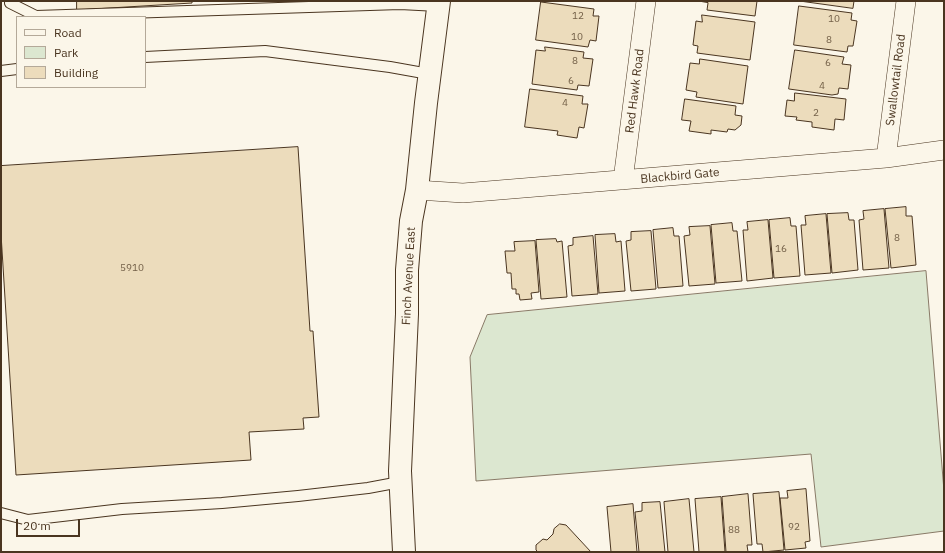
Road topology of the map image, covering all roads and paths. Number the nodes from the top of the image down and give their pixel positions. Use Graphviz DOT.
graph roads {
  1 [pos="11,1"];
  2 [pos="646,1"];
  3 [pos="906,1"];
  4 [pos="438,3"];
  5 [pos="228,6"];
  6 [pos="146,57"];
  7 [pos="16,69"];
  8 [pos="1,71"];
  9 [pos="429,74"];
  10 [pos="944,150"];
  11 [pos="886,158"];
  12 [pos="623,180"];
  13 [pos="416,190"];
  14 [pos="400,482"];
  15 [pos="1,513"];
  16 [pos="404,552"];
  1 -- 5 [label="lane"];
  2 -- 12 [label="street, Red Hawk Road"];
  3 -- 11 [label="street, Swallowtail Road"];
  4 -- 5 [label="lane"];
  4 -- 9 [label="main road, Finch Avenue East"];
  6 -- 9 [label="lane"];
  7 -- 8 [label="lane"];
  9 -- 13 [label="main road, Finch Avenue East"];
  10 -- 11 [label="street, Blackbird Gate"];
  11 -- 12 [label="street, Blackbird Gate"];
  12 -- 13 [label="street, Blackbird Gate"];
  13 -- 14 [label="main road, Finch Avenue East"];
  14 -- 15 [label="lane"];
  14 -- 16 [label="main road, Finch Avenue East"];
}
